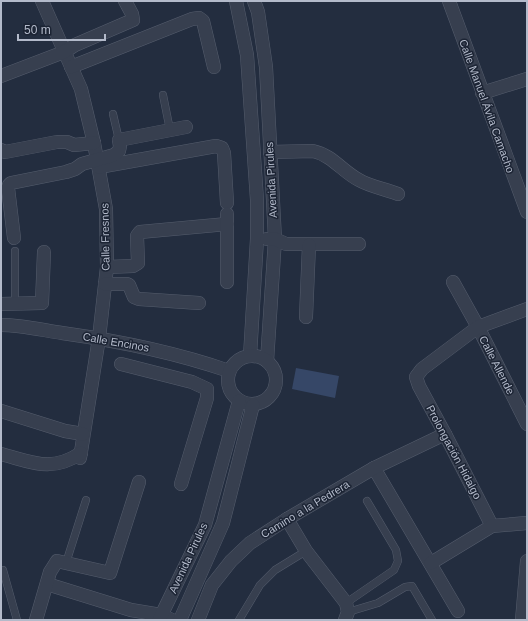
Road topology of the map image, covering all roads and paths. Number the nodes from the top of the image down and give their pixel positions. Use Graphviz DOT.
graph roads {
  1 [pos="42,1"];
  2 [pos="125,1"];
  3 [pos="236,1"];
  4 [pos="254,1"];
  5 [pos="448,1"];
  6 [pos="64,52"];
  7 [pos="71,67"];
  8 [pos="214,67"];
  9 [pos="1,76"];
  10 [pos="527,79"];
  11 [pos="482,93"];
  12 [pos="163,95"];
  13 [pos="113,114"];
  14 [pos="186,127"];
  15 [pos="170,130"];
  16 [pos="119,140"];
  17 [pos="94,143"];
  18 [pos="1,150"];
  19 [pos="270,152"];
  20 [pos="98,164"];
  21 [pos="398,194"];
  22 [pos="527,212"];
  23 [pos="227,214"];
  24 [pos="257,239"];
  25 [pos="275,239"];
  26 [pos="359,244"];
  27 [pos="14,245"];
  28 [pos="309,245"];
  29 [pos="44,252"];
  30 [pos="108,267"];
  31 [pos="227,282"];
  32 [pos="453,282"];
  33 [pos="105,284"];
  34 [pos="199,303"];
  35 [pos="1,304"];
  36 [pos="15,304"];
  37 [pos="527,310"];
  38 [pos="306,317"];
  39 [pos="1,325"];
  40 [pos="478,327"];
  41 [pos="99,338"];
  42 [pos="250,356"];
  43 [pos="199,361"];
  44 [pos="266,361"];
  45 [pos="121,364"];
  46 [pos="229,371"];
  47 [pos="192,382"];
  48 [pos="239,401"];
  49 [pos="253,405"];
  50 [pos="1,411"];
  51 [pos="527,424"];
  52 [pos="84,434"];
  53 [pos="445,434"];
  54 [pos="1,454"];
  55 [pos="374,468"];
  56 [pos="139,482"];
  57 [pos="181,484"];
  58 [pos="86,500"];
  59 [pos="367,501"];
  60 [pos="287,518"];
  61 [pos="527,523"];
  62 [pos="492,526"];
  63 [pos="306,551"];
  64 [pos="527,561"];
  65 [pos="66,563"];
  66 [pos="431,563"];
  67 [pos="3,570"];
  68 [pos="47,584"];
  69 [pos="458,610"];
  70 [pos="346,612"];
  71 [pos="130,615"];
  72 [pos="164,618"];
  73 [pos="17,620"];
  74 [pos="36,620"];
  75 [pos="180,620"];
  76 [pos="198,620"];
  77 [pos="239,620"];
  78 [pos="432,620"];
  79 [pos="522,620"];
  1 -- 6 [label="street, Calle Fresnos"];
  2 -- 6 [label="street"];
  3 -- 24 [label="street, Avenida Pirules"];
  4 -- 19 [label="street, Avenida Pirules"];
  5 -- 11 [label="street, Calle Manuel Ávila Camacho"];
  6 -- 7 [label="street, Calle Fresnos"];
  6 -- 9 [label="street"];
  7 -- 8 [label="street"];
  7 -- 17 [label="street, Calle Fresnos"];
  10 -- 11 [label="street"];
  11 -- 22 [label="street, Calle Manuel Ávila Camacho"];
  12 -- 15 [label="lane"];
  13 -- 16 [label="lane"];
  14 -- 15 [label="street"];
  15 -- 16 [label="street"];
  16 -- 20 [label="street"];
  17 -- 18 [label="street"];
  17 -- 20 [label="street, Calle Fresnos"];
  19 -- 21 [label="street"];
  19 -- 25 [label="street, Avenida Pirules"];
  20 -- 23 [label="street"];
  20 -- 27 [label="street"];
  20 -- 30 [label="street, Calle Fresnos"];
  23 -- 30 [label="street"];
  23 -- 31 [label="street"];
  24 -- 25 [label="street"];
  24 -- 42 [label="street, Avenida Pirules"];
  25 -- 28 [label="street"];
  25 -- 44 [label="street, Avenida Pirules"];
  26 -- 28 [label="street"];
  27 -- 36 [label="lane"];
  28 -- 38 [label="street"];
  29 -- 36 [label="street"];
  30 -- 33 [label="street, Calle Fresnos"];
  32 -- 40 [label="street, Calle Allende"];
  33 -- 34 [label="street"];
  33 -- 41 [label="street, Calle Fresnos"];
  35 -- 36 [label="street"];
  37 -- 40 [label="street"];
  39 -- 41 [label="street, Calle Encinos"];
  40 -- 51 [label="street, Calle Allende"];
  40 -- 53 [label="street, Prolongación Hidalgo"];
  41 -- 43 [label="street, Calle Encinos"];
  41 -- 52 [label="street, Calle Fresnos"];
  42 -- 44 [label="street"];
  42 -- 46 [label="street"];
  43 -- 46 [label="street, Calle Encinos"];
  43 -- 47 [label="street"];
  44 -- 49 [label="street"];
  45 -- 47 [label="street"];
  46 -- 48 [label="street"];
  47 -- 57 [label="street"];
  48 -- 49 [label="street"];
  48 -- 72 [label="street, Avenida Pirules"];
  49 -- 75 [label="street, Avenida Pirules"];
  50 -- 52 [label="street"];
  52 -- 54 [label="street, Calle Fresnos"];
  53 -- 55 [label="street, Camino a la Pedrera"];
  53 -- 62 [label="street, Prolongación Hidalgo"];
  55 -- 60 [label="street, Camino a la Pedrera"];
  55 -- 66 [label="street"];
  56 -- 65 [label="street"];
  58 -- 65 [label="lane"];
  59 -- 70 [label="lane"];
  60 -- 63 [label="street"];
  60 -- 76 [label="street, Camino a la Pedrera"];
  61 -- 62 [label="street"];
  62 -- 66 [label="street"];
  63 -- 70 [label="street"];
  63 -- 77 [label="lane"];
  64 -- 79 [label="street"];
  65 -- 68 [label="street"];
  66 -- 69 [label="street"];
  67 -- 73 [label="lane"];
  68 -- 71 [label="street"];
  68 -- 74 [label="street"];
  70 -- 78 [label="lane"];
  71 -- 72 [label="street"];
}
